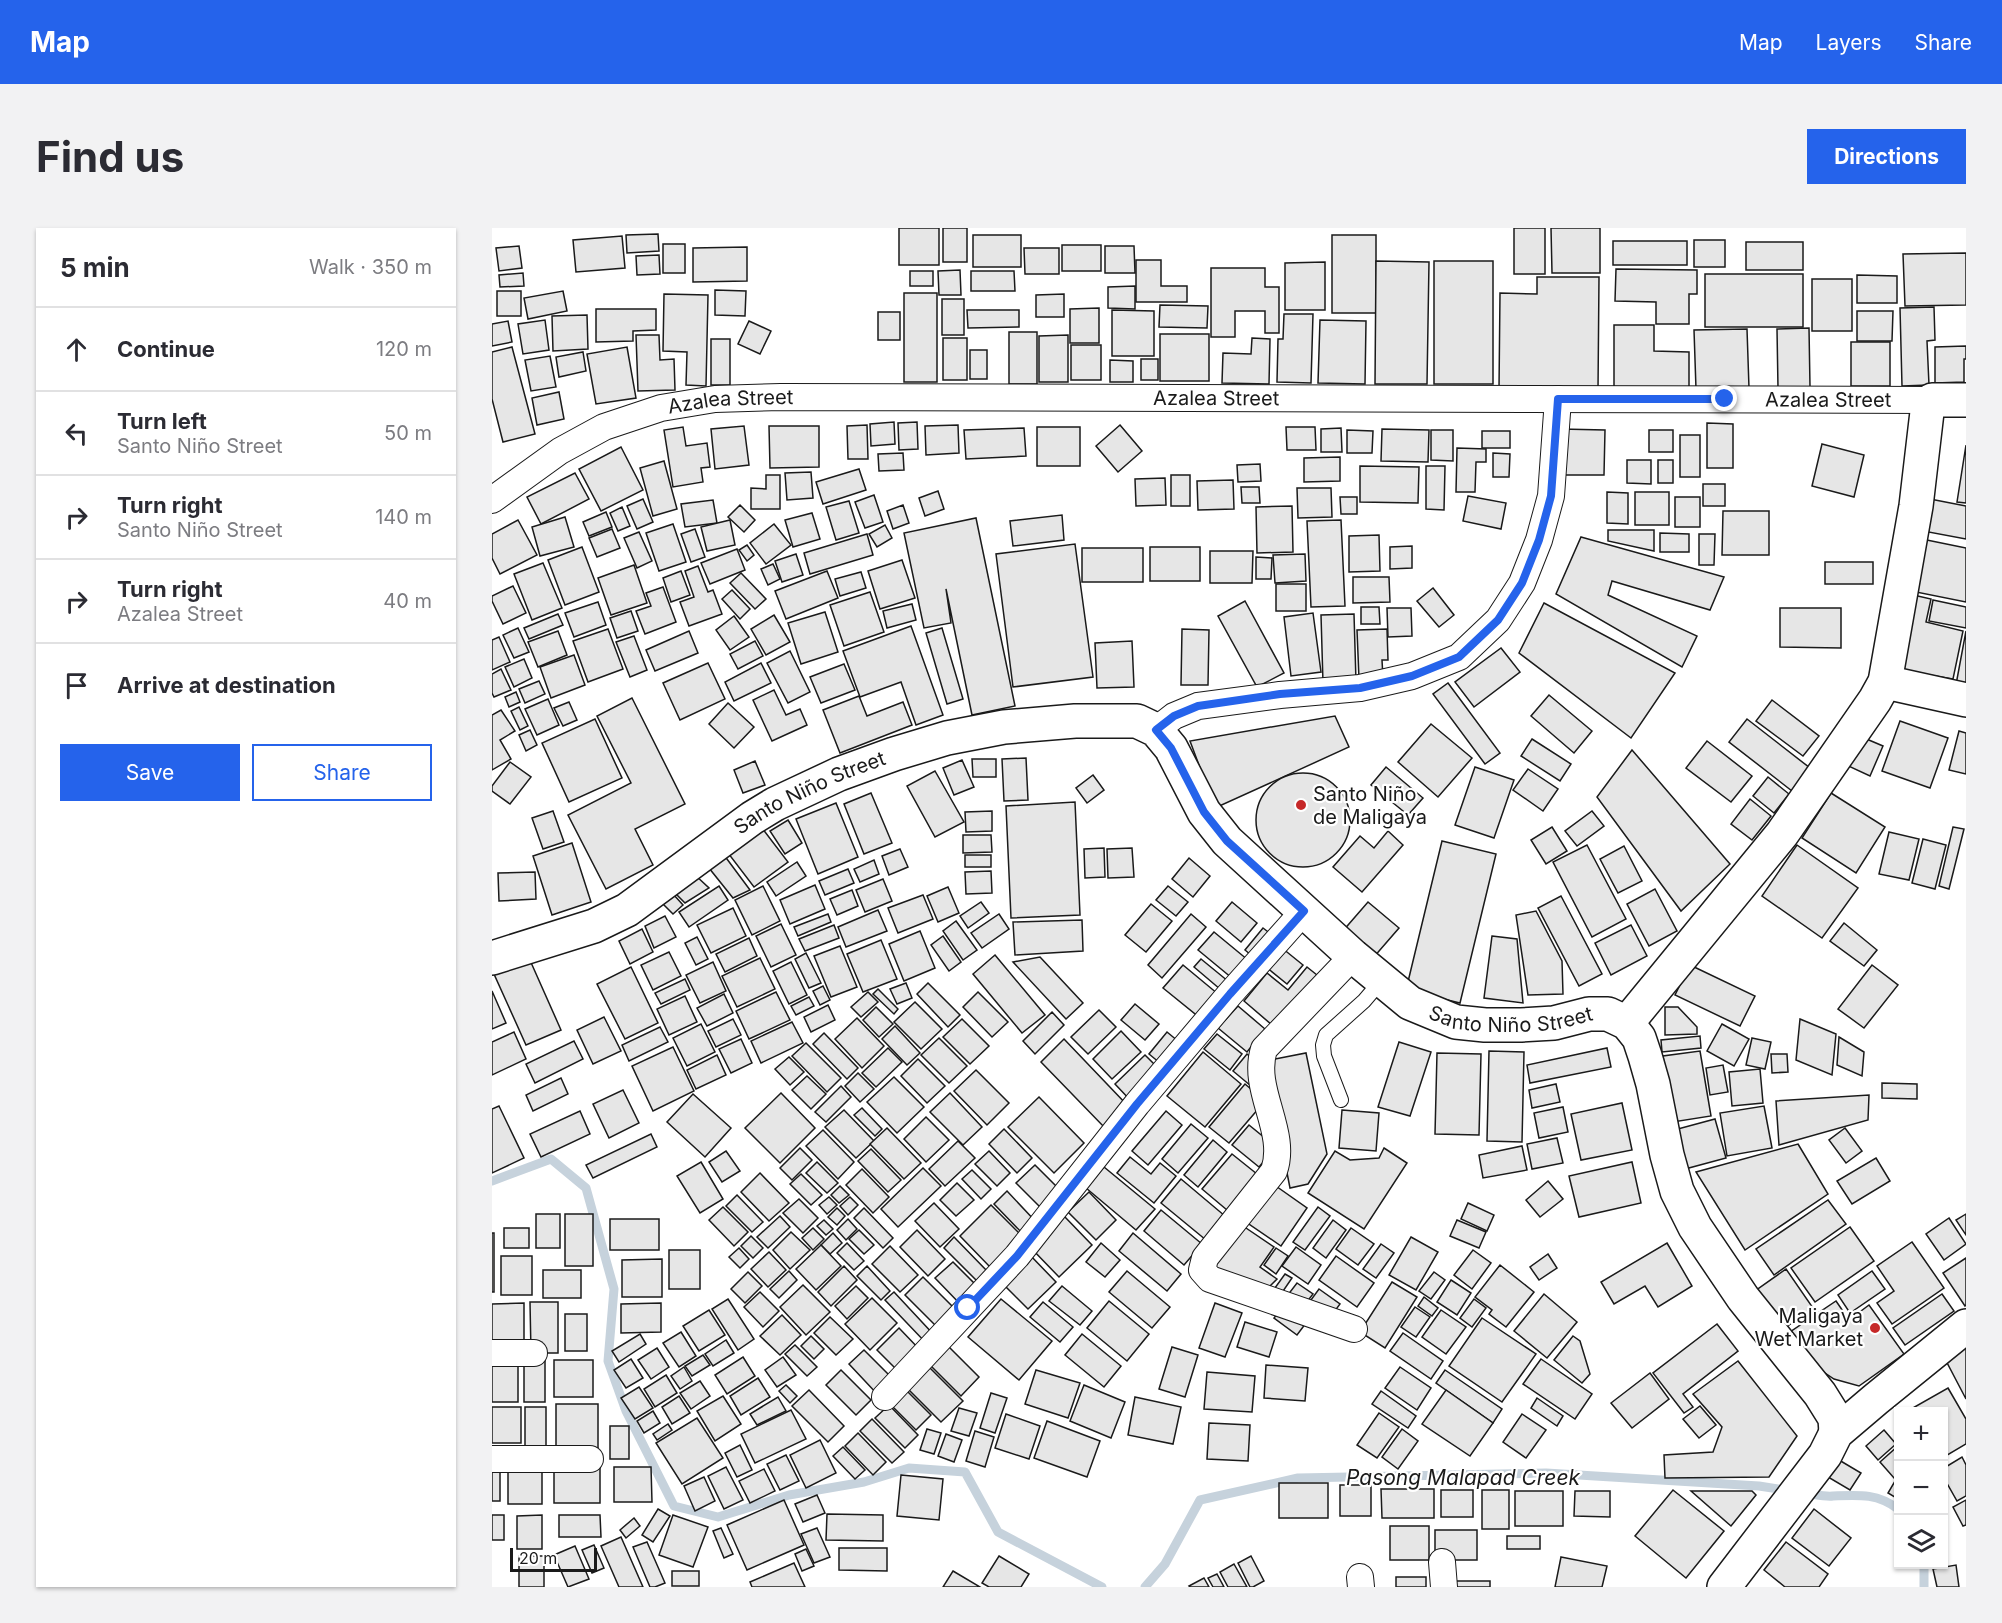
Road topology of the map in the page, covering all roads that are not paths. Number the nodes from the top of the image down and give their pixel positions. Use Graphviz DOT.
graph roads {
  1 [pos="1558,399"];
  2 [pos="1932,400"];
  3 [pos="1966,400"];
  4 [pos="492,500"];
  5 [pos="1886,682"];
  6 [pos="1966,700"];
  7 [pos="1156,730"];
  8 [pos="1304,911"];
  9 [pos="1353,956"];
  10 [pos="492,958"];
  11 [pos="1382,980"];
  12 [pos="1628,1023"];
  13 [pos="1341,1100"];
  14 [pos="1966,1326"];
  15 [pos="1354,1329"];
  16 [pos="492,1353"];
  17 [pos="534,1353"];
  18 [pos="885,1397"];
  19 [pos="1836,1433"];
  20 [pos="492,1459"];
  21 [pos="590,1459"];
  22 [pos="1724,1587"];
  1 -- 2 [label="street, Azalea Street"];
  1 -- 4 [label="street, Azalea Street"];
  1 -- 7 [label="street"];
  2 -- 3 [label="main road, Azalea Street"];
  2 -- 5 [label="main road"];
  5 -- 6 [label="main road"];
  5 -- 12 [label="main road"];
  7 -- 8 [label="main road, Santo Niño Street"];
  7 -- 10 [label="main road, Santo Niño Street"];
  8 -- 9 [label="main road, Santo Niño Street"];
  8 -- 18 [label="street"];
  9 -- 11 [label="main road, Santo Niño Street"];
  9 -- 15 [label="street"];
  11 -- 12 [label="main road, Santo Niño Street"];
  11 -- 13 [label="lane"];
  12 -- 19 [label="main road"];
  14 -- 19 [label="main road"];
  16 -- 17 [label="street"];
  19 -- 22 [label="main road"];
  20 -- 21 [label="street"];
}
